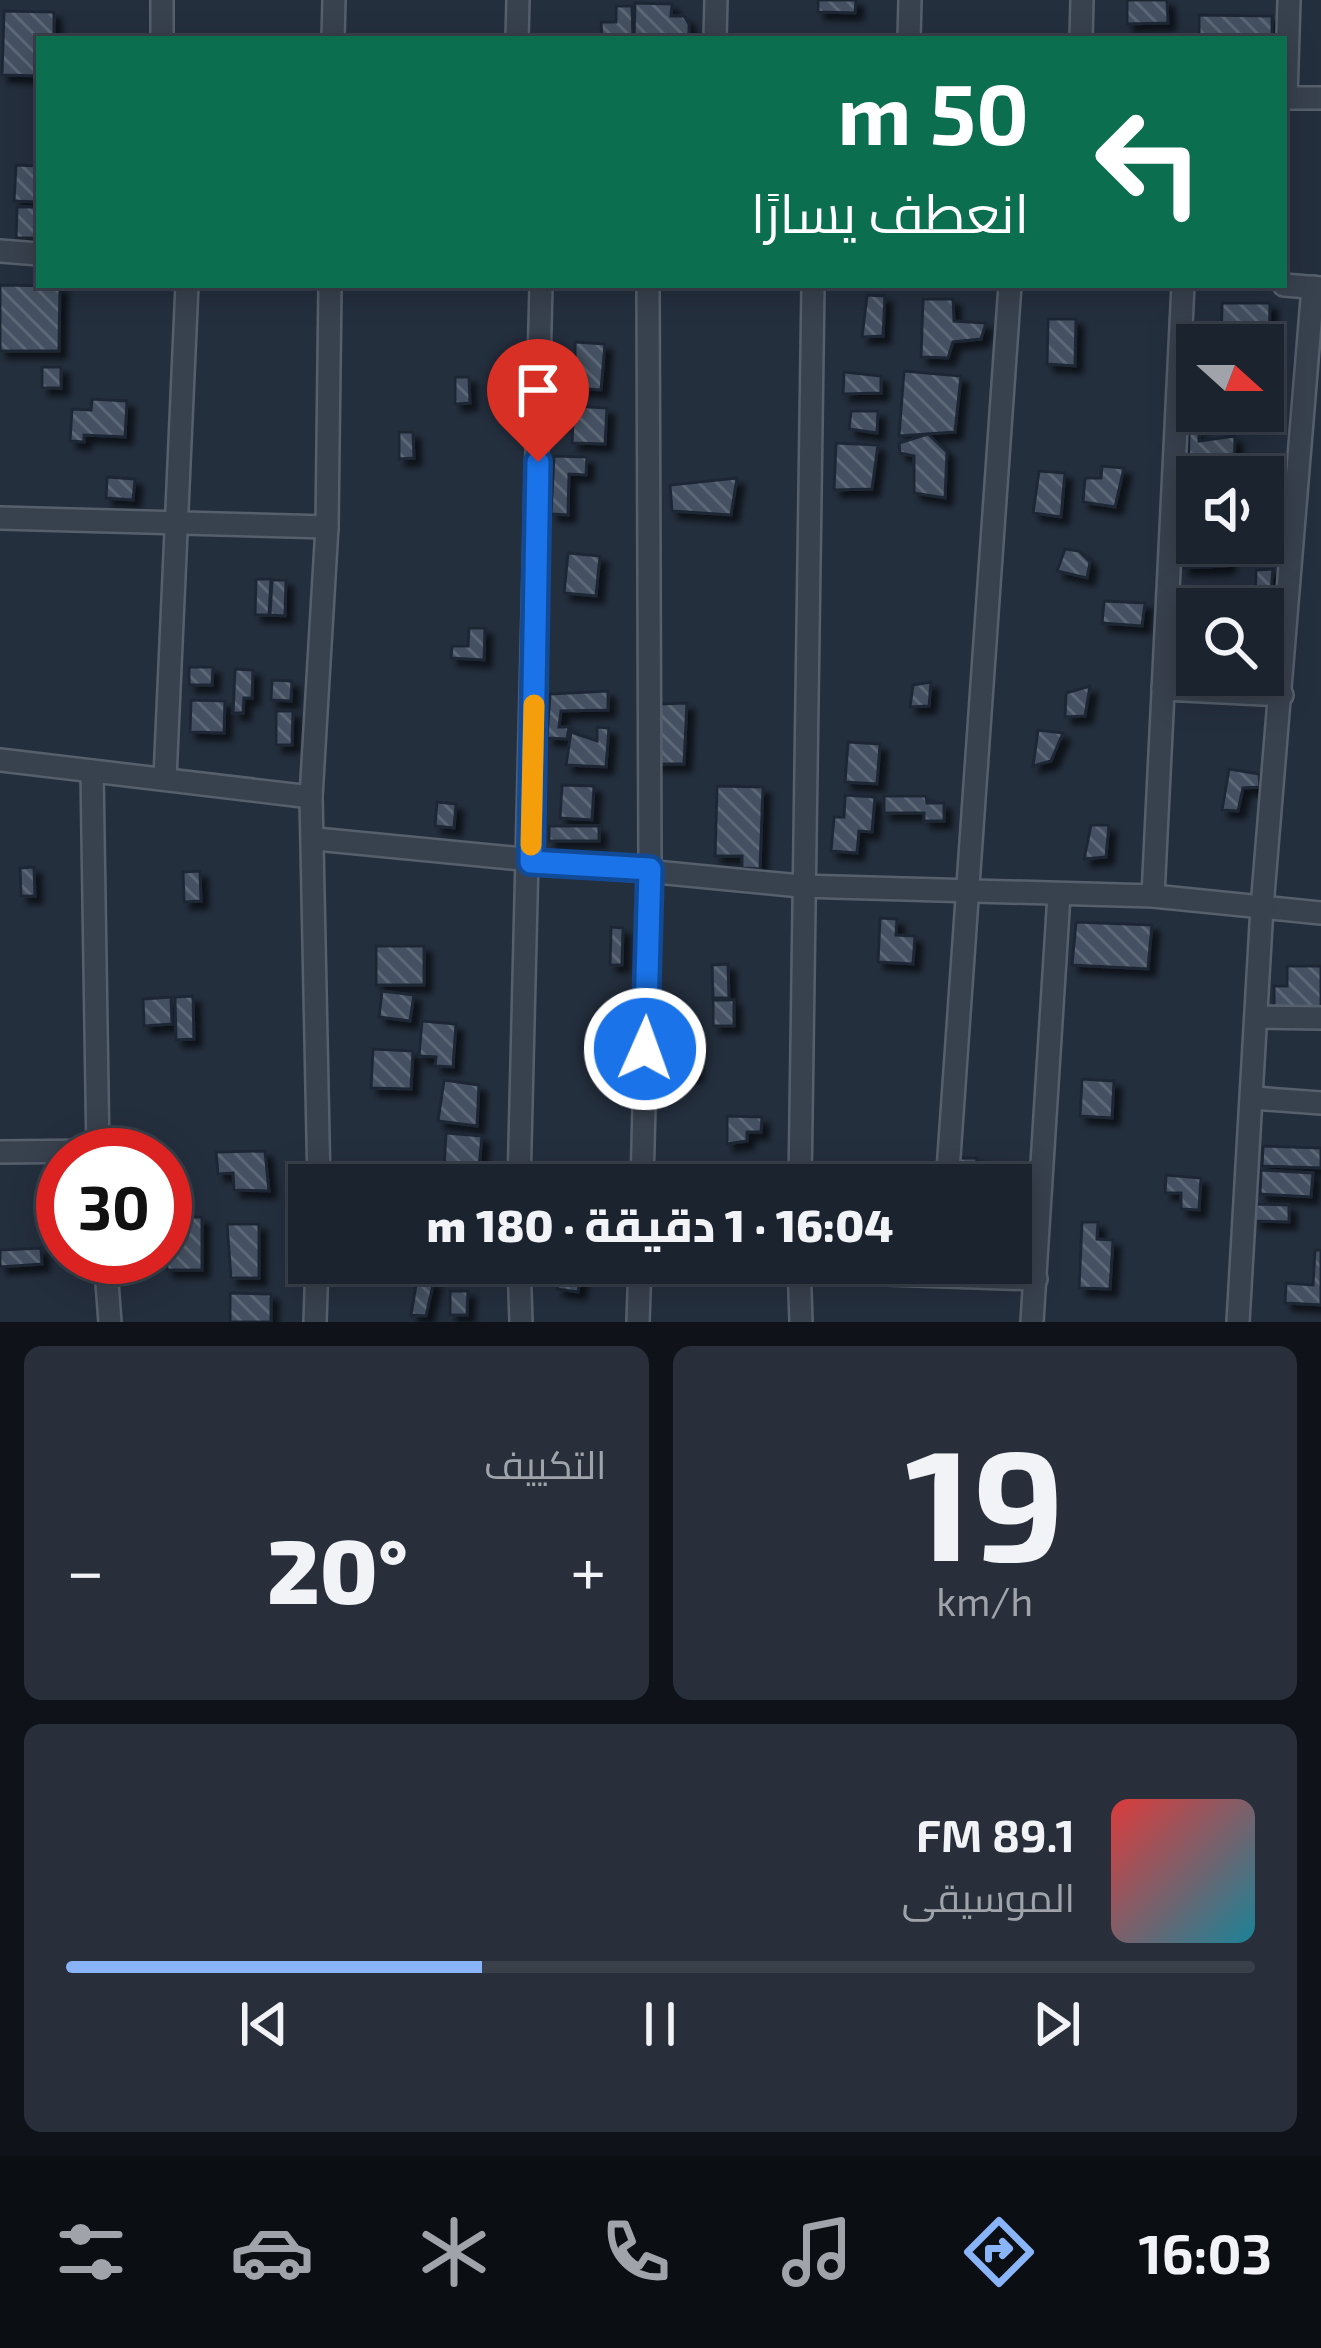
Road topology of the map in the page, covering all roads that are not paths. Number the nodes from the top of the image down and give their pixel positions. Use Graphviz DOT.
graph roads {
  1 [pos="162,0"];
  2 [pos="334,0"];
  3 [pos="518,0"];
  4 [pos="716,0"];
  5 [pos="910,0"];
  6 [pos="1082,0"];
  7 [pos="1289,0"];
  8 [pos="162,36"];
  9 [pos="333,36"];
  10 [pos="517,36"];
  11 [pos="715,36"];
  12 [pos="909,36"];
  13 [pos="1081,36"];
  14 [pos="1287,49"];
  15 [pos="1287,98"];
  16 [pos="1321,98"];
  17 [pos="0,251"];
  18 [pos="36,254"];
  19 [pos="1287,285"];
  20 [pos="188,288"];
  21 [pos="330,288"];
  22 [pos="541,288"];
  23 [pos="648,288"];
  24 [pos="813,288"];
  25 [pos="1010,288"];
  26 [pos="1183,288"];
  27 [pos="1317,288"];
  28 [pos="0,518"];
  29 [pos="178,524"];
  30 [pos="327,527"];
  31 [pos="1284,672"];
  32 [pos="1163,689"];
  33 [pos="1176,690"];
  34 [pos="1282,696"];
  35 [pos="0,760"];
  36 [pos="92,771"];
  37 [pos="165,778"];
  38 [pos="311,797"];
  39 [pos="316,839"];
  40 [pos="531,862"];
  41 [pos="650,869"];
  42 [pos="800,886"];
  43 [pos="970,890"];
  44 [pos="1059,895"];
  45 [pos="1153,896"];
  46 [pos="1262,907"];
  47 [pos="1321,914"];
  48 [pos="1258,1017"];
  49 [pos="1321,1018"];
  50 [pos="1253,1098"];
  51 [pos="1321,1102"];
  52 [pos="98,1128"];
  53 [pos="0,1152"];
  54 [pos="36,1152"];
  55 [pos="319,1164"];
  56 [pos="520,1164"];
  57 [pos="643,1164"];
  58 [pos="800,1164"];
  59 [pos="949,1164"];
  60 [pos="1032,1279"];
  61 [pos="1036,1279"];
  62 [pos="107,1284"];
  63 [pos="316,1284"];
  64 [pos="519,1284"];
  65 [pos="639,1284"];
  66 [pos="801,1284"];
  67 [pos="110,1322"];
  68 [pos="315,1322"];
  69 [pos="520,1322"];
  70 [pos="638,1322"];
  71 [pos="802,1322"];
  72 [pos="1033,1322"];
  73 [pos="1238,1322"];
  1 -- 8 [label="street"];
  2 -- 9 [label="street"];
  3 -- 10 [label="street"];
  4 -- 11 [label="street"];
  5 -- 12 [label="street"];
  6 -- 13 [label="street"];
  7 -- 14 [label="street"];
  15 -- 16 [label="street"];
  17 -- 18 [label="street"];
  19 -- 27 [label="street"];
  20 -- 29 [label="street"];
  21 -- 30 [label="street"];
  22 -- 40 [label="street"];
  23 -- 41 [label="street"];
  24 -- 42 [label="street"];
  25 -- 43 [label="street"];
  26 -- 32 [label="street"];
  27 -- 31 [label="street"];
  28 -- 29 [label="street"];
  29 -- 30 [label="street"];
  29 -- 37 [label="street"];
  30 -- 38 [label="street"];
  32 -- 33 [label="street"];
  32 -- 45 [label="street"];
  34 -- 46 [label="street"];
  35 -- 36 [label="street"];
  36 -- 37 [label="street"];
  36 -- 52 [label="street"];
  37 -- 38 [label="street"];
  38 -- 39 [label="street"];
  39 -- 40 [label="street"];
  39 -- 55 [label="street"];
  40 -- 41 [label="street"];
  40 -- 56 [label="street"];
  41 -- 42 [label="street"];
  41 -- 57 [label="street"];
  42 -- 43 [label="street"];
  42 -- 58 [label="street"];
  43 -- 44 [label="street"];
  43 -- 59 [label="street"];
  44 -- 45 [label="street"];
  44 -- 61 [label="street"];
  45 -- 46 [label="street"];
  46 -- 47 [label="street"];
  46 -- 48 [label="street"];
  48 -- 49 [label="street"];
  48 -- 50 [label="street"];
  50 -- 51 [label="street"];
  50 -- 73 [label="street"];
  53 -- 54 [label="street"];
  60 -- 61 [label="street"];
  61 -- 72 [label="street"];
  62 -- 67 [label="street"];
  63 -- 68 [label="street"];
  64 -- 69 [label="street"];
  65 -- 70 [label="street"];
  66 -- 71 [label="street"];
}
